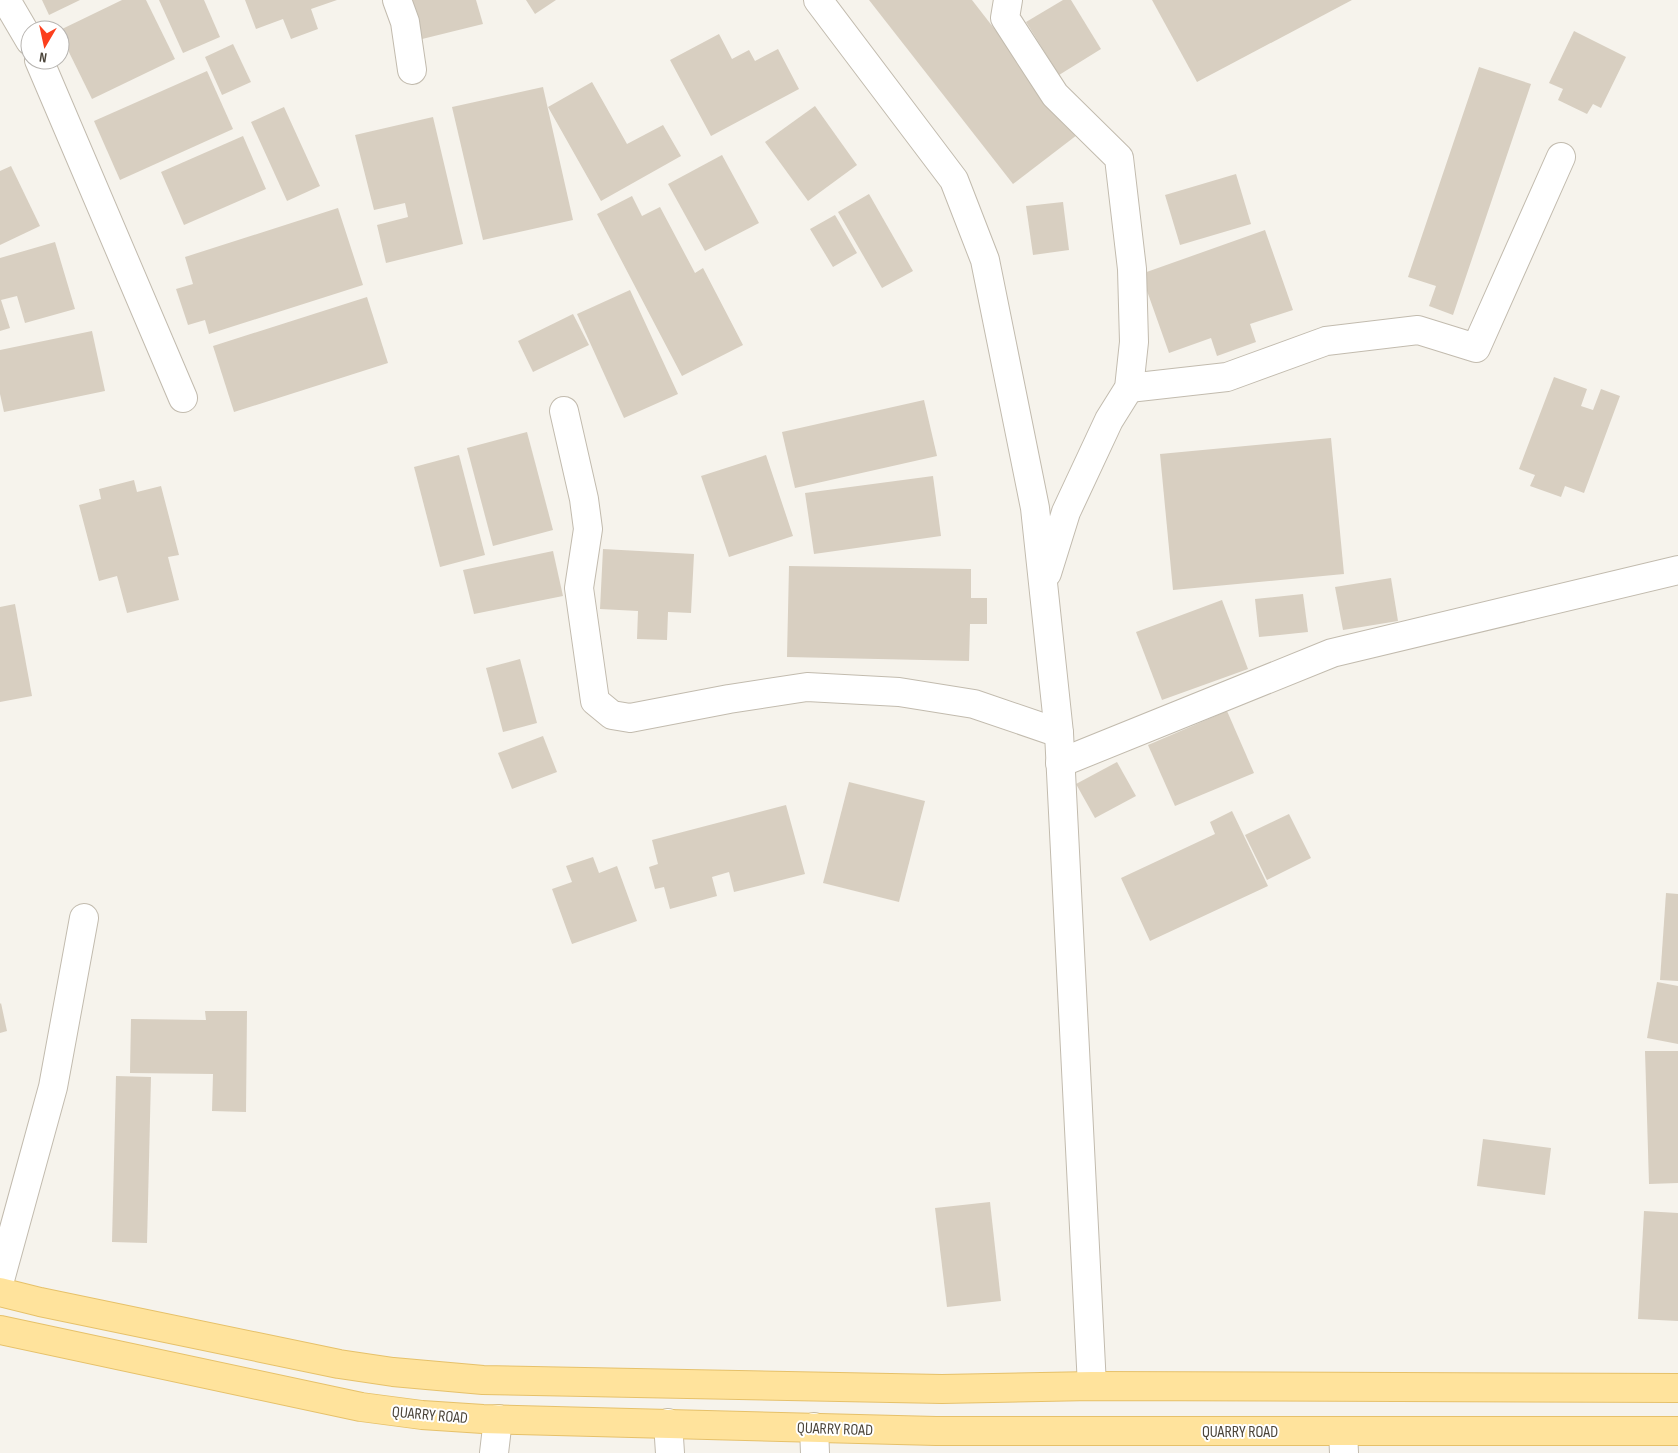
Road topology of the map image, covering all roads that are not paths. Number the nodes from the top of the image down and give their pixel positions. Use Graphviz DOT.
graph roads {
  1 [pos="6,0"];
  2 [pos="398,0"];
  3 [pos="818,0"];
  4 [pos="1008,0"];
  5 [pos="20,24"];
  6 [pos="44,70"];
  7 [pos="412,70"];
  8 [pos="1561,157"];
  9 [pos="1129,388"];
  10 [pos="183,398"];
  11 [pos="564,411"];
  12 [pos="1678,570"];
  13 [pos="1043,584"];
  14 [pos="1059,734"];
  15 [pos="1060,763"];
  16 [pos="84,918"];
  17 [pos="0,1280"];
  18 [pos="0,1292"];
  19 [pos="0,1330"];
  20 [pos="1092,1386"];
  21 [pos="1678,1388"];
  22 [pos="498,1419"];
  23 [pos="668,1423"];
  24 [pos="1678,1431"];
  25 [pos="814,1440"];
  26 [pos="1344,1442"];
  27 [pos="494,1453"];
  28 [pos="670,1453"];
  1 -- 5 [label="street"];
  2 -- 7 [label="street"];
  3 -- 13 [label="street"];
  4 -- 9 [label="street"];
  6 -- 10 [label="street"];
  8 -- 9 [label="street"];
  9 -- 13 [label="street"];
  11 -- 14 [label="street"];
  12 -- 15 [label="street"];
  13 -- 14 [label="street"];
  14 -- 15 [label="street"];
  15 -- 20 [label="street"];
  16 -- 17 [label="street"];
  18 -- 20 [label="main road"];
  19 -- 22 [label="main road, QUARRY ROAD"];
  20 -- 21 [label="main road"];
  22 -- 23 [label="main road, QUARRY ROAD"];
  22 -- 27 [label="street"];
  23 -- 25 [label="main road, QUARRY ROAD"];
  23 -- 28 [label="street"];
  24 -- 26 [label="main road, QUARRY ROAD"];
  25 -- 26 [label="main road, QUARRY ROAD"];
}
